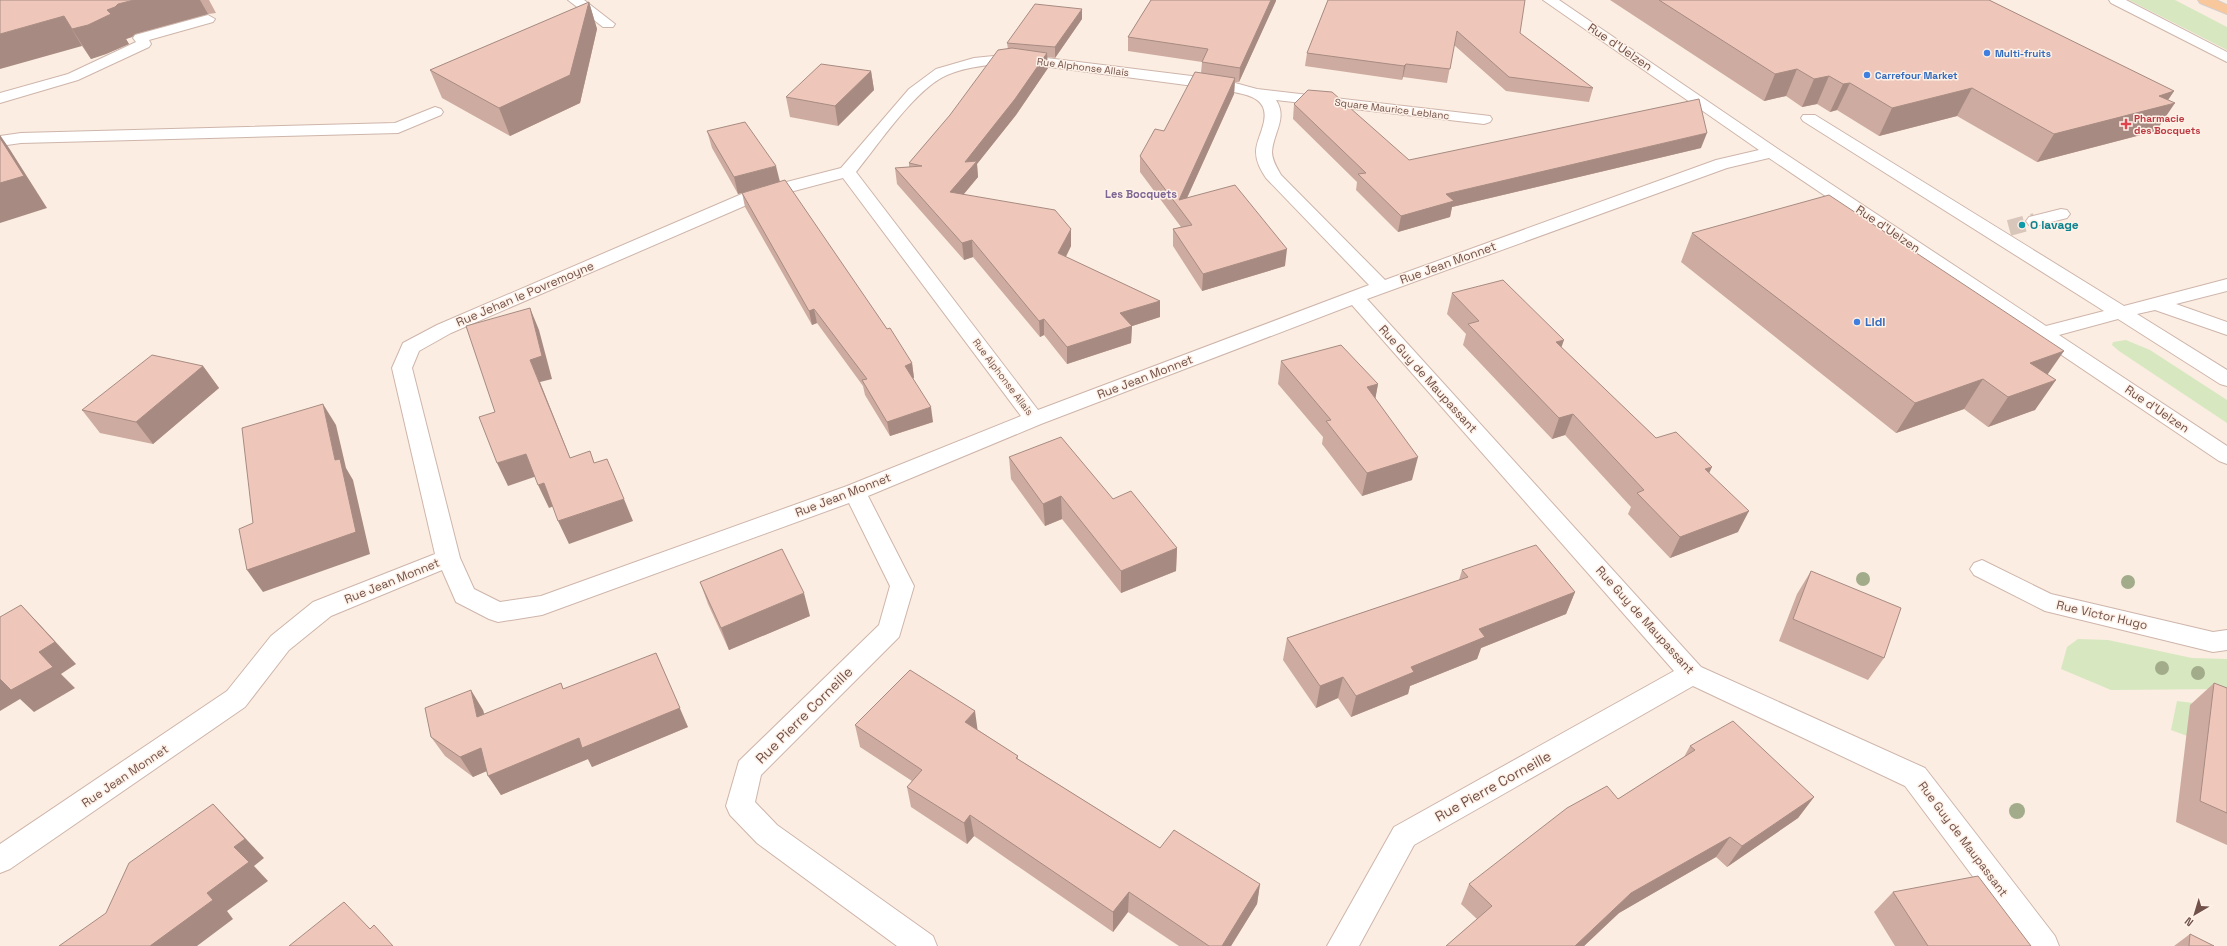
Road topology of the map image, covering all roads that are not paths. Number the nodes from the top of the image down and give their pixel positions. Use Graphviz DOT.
graph roads {
  1 [pos="575,0"];
  2 [pos="1550,0"];
  3 [pos="2116,0"];
  4 [pos="2205,0"];
  5 [pos="2227,10"];
  6 [pos="208,19"];
  7 [pos="608,24"];
  8 [pos="2227,58"];
  9 [pos="1253,93"];
  10 [pos="0,98"];
  11 [pos="435,112"];
  12 [pos="1808,118"];
  13 [pos="1484,119"];
  14 [pos="0,141"];
  15 [pos="1772,152"];
  16 [pos="847,172"];
  17 [pos="2060,214"];
  18 [pos="2035,221"];
  19 [pos="2227,285"];
  20 [pos="1381,287"];
  21 [pos="1355,297"];
  22 [pos="2158,304"];
  23 [pos="2122,314"];
  24 [pos="2227,329"];
  25 [pos="2043,333"];
  26 [pos="2227,379"];
  27 [pos="1034,419"];
  28 [pos="2227,456"];
  29 [pos="855,492"];
  30 [pos="448,558"];
  31 [pos="1982,570"];
  32 [pos="2227,640"];
  33 [pos="1692,674"];
  34 [pos="0,860"];
  35 [pos="922,946"];
  36 [pos="1342,946"];
  37 [pos="2044,946"];
  1 -- 7 [label="street"];
  2 -- 15 [label="street, Rue d'Uelzen"];
  3 -- 8 [label="street"];
  4 -- 5 [label="main road"];
  6 -- 10 [label="street"];
  9 -- 13 [label="street, Square Maurice Leblanc"];
  9 -- 16 [label="street, Rue Alphonse Allais"];
  9 -- 20 [label="street, Rue Alphonse Allais"];
  11 -- 14 [label="street"];
  12 -- 23 [label="street"];
  15 -- 20 [label="street, Rue Jean Monnet"];
  15 -- 25 [label="street, Rue d'Uelzen"];
  16 -- 27 [label="street, Rue Alphonse Allais"];
  16 -- 30 [label="street, Rue Jehan le Povremoyne"];
  17 -- 18 [label="street"];
  19 -- 22 [label="street"];
  20 -- 21 [label="street, Rue Jean Monnet"];
  21 -- 27 [label="street, Rue Jean Monnet"];
  21 -- 33 [label="street, Rue Guy de Maupassant"];
  22 -- 23 [label="street"];
  22 -- 24 [label="street"];
  23 -- 25 [label="street"];
  23 -- 26 [label="street"];
  25 -- 28 [label="street, Rue d'Uelzen"];
  27 -- 29 [label="street, Rue Jean Monnet"];
  29 -- 30 [label="street, Rue Jean Monnet"];
  29 -- 35 [label="street, Rue Pierre Corneille"];
  30 -- 34 [label="street, Rue Jean Monnet"];
  31 -- 32 [label="street, Rue Victor Hugo"];
  33 -- 36 [label="street, Rue Pierre Corneille"];
  33 -- 37 [label="street, Rue Guy de Maupassant"];
}
